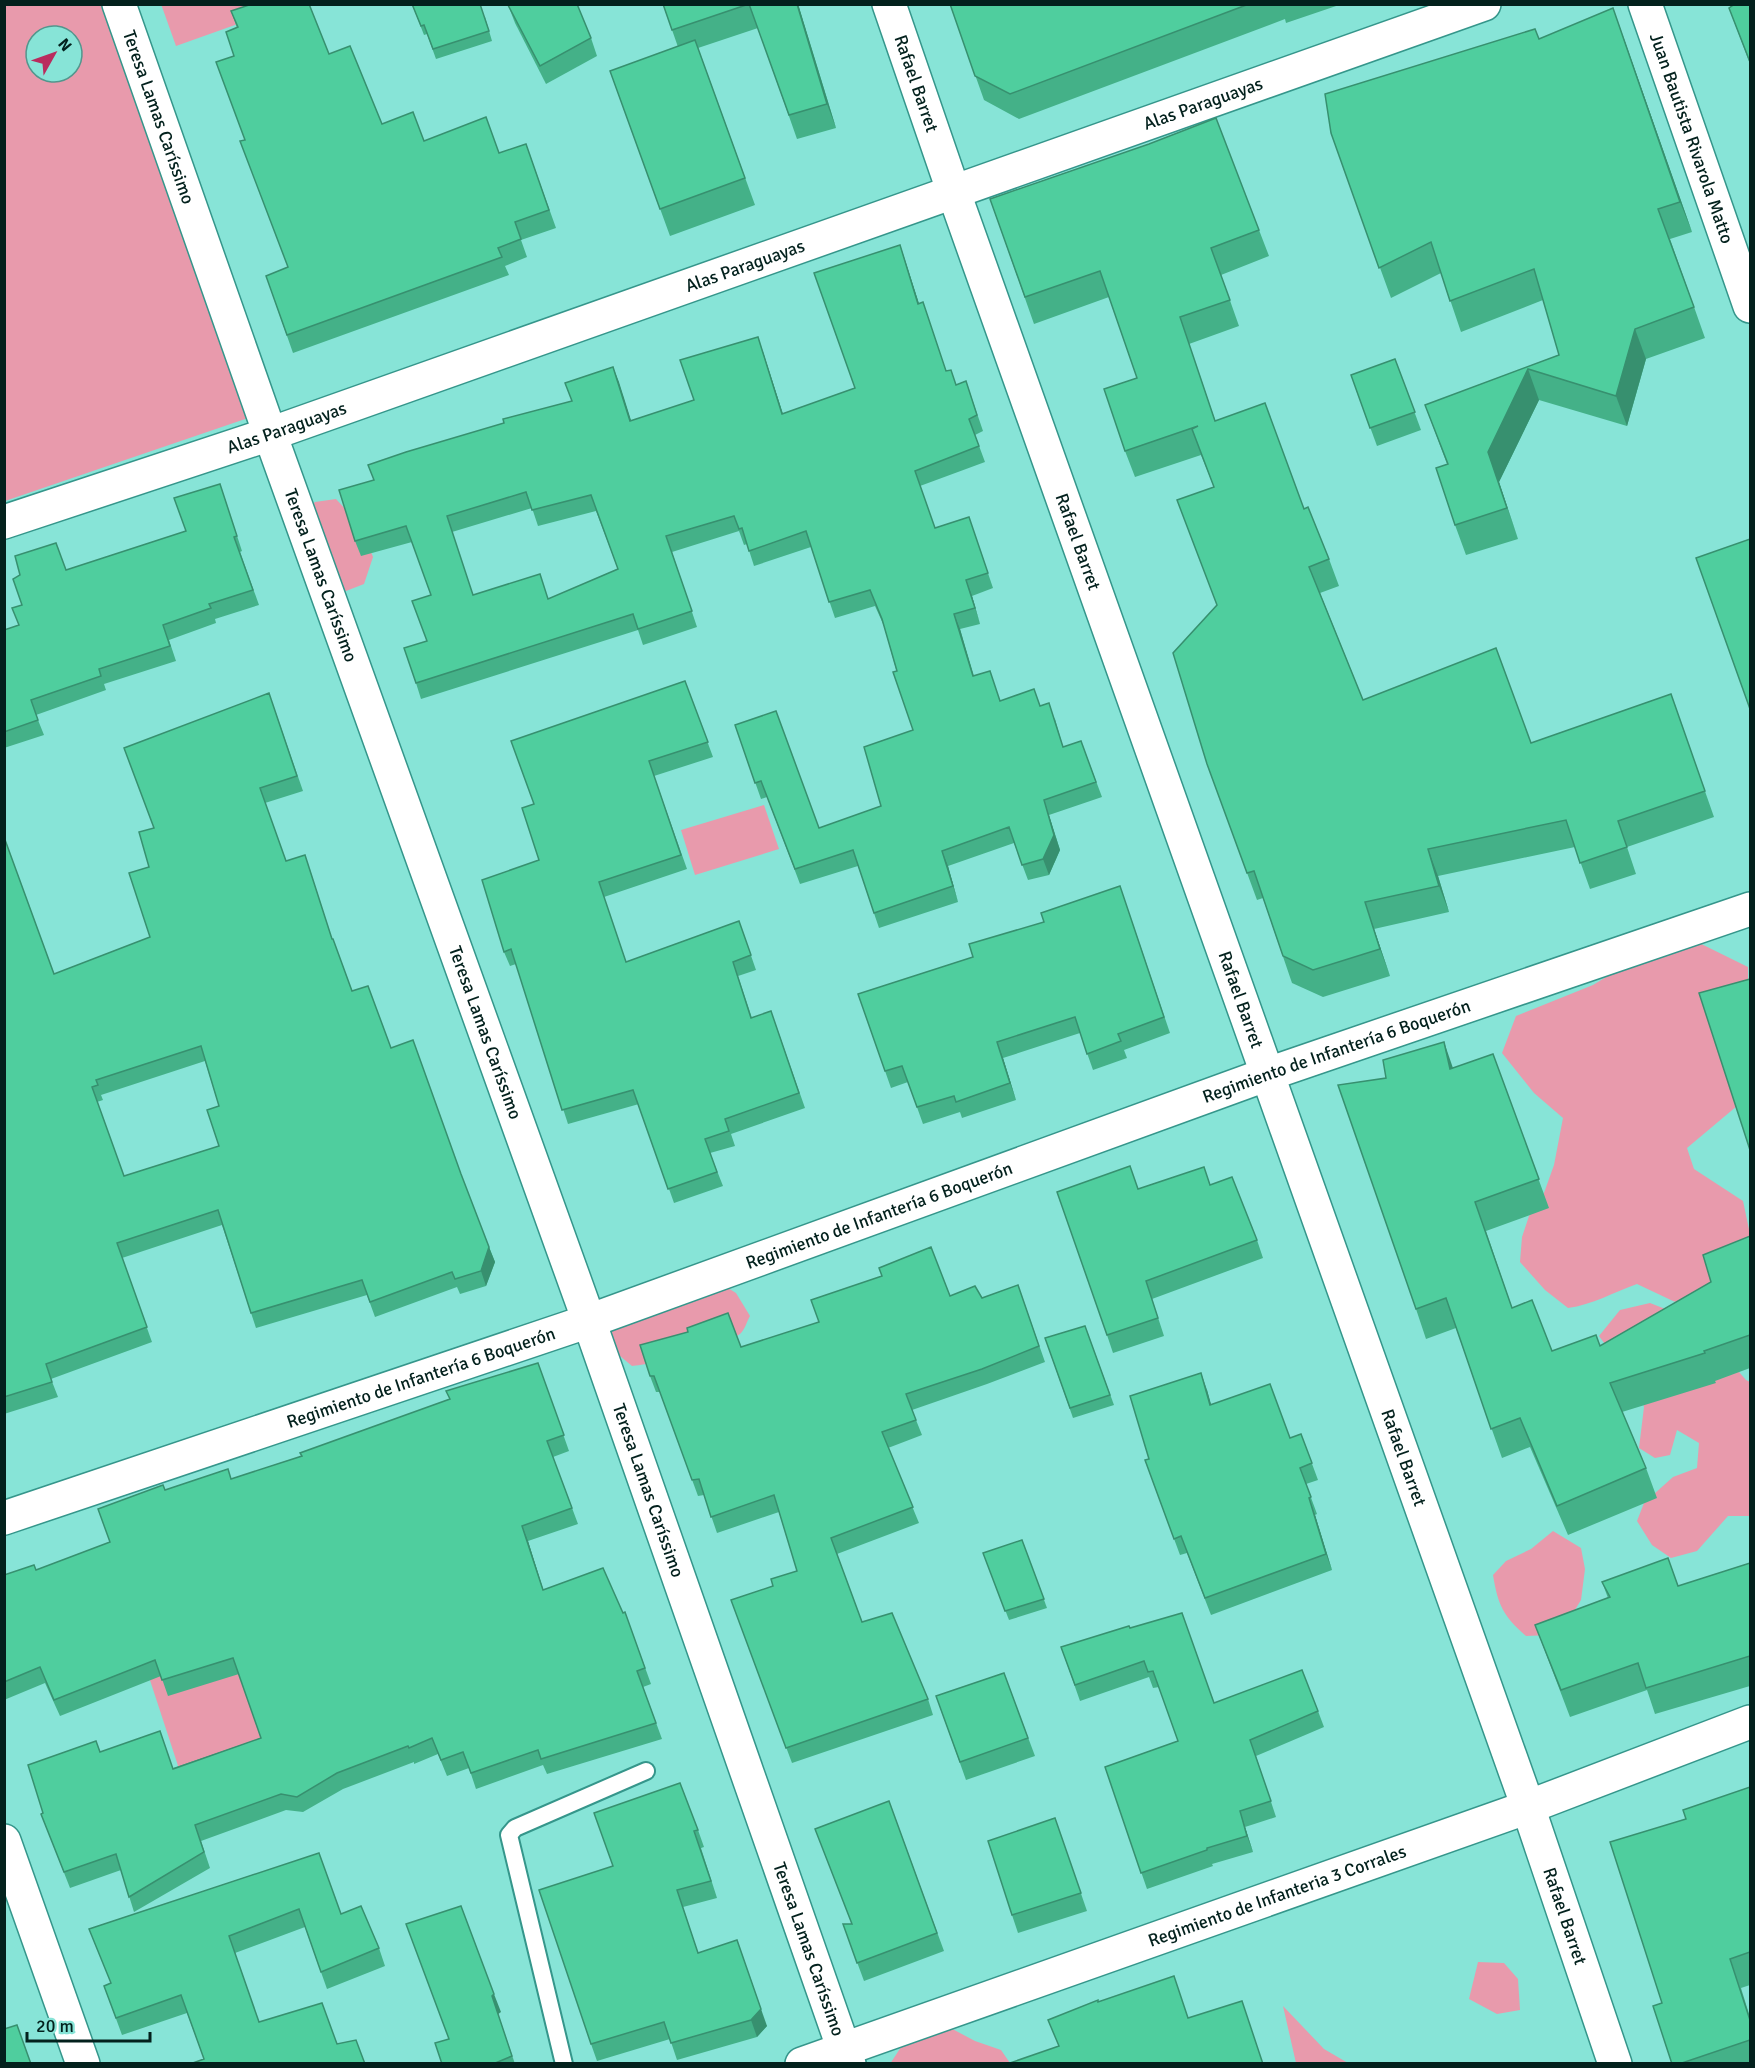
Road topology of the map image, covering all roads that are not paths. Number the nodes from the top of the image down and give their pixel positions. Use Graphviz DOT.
graph roads {
  1 [pos="119,4"];
  2 [pos="889,4"];
  3 [pos="1484,4"];
  4 [pos="1646,4"];
  5 [pos="954,193"];
  6 [pos="1750,306"];
  7 [pos="270,434"];
  8 [pos="4,522"];
  9 [pos="1750,909"];
  10 [pos="1268,1074"];
  11 [pos="589,1321"];
  12 [pos="4,1518"];
  13 [pos="1750,1722"];
  14 [pos="646,1771"];
  15 [pos="1528,1807"];
  16 [pos="4,1841"];
  17 [pos="846,2056"];
  18 [pos="84,2064"];
  19 [pos="564,2064"];
  20 [pos="802,2064"];
  21 [pos="1615,2064"];
  1 -- 7 [label="street, Teresa Lamas Caríssimo"];
  2 -- 5 [label="street, Rafael Barret"];
  3 -- 5 [label="street, Alas Paraguayas"];
  4 -- 6 [label="street, Juan Bautista Rivarola Matto"];
  5 -- 7 [label="street, Alas Paraguayas"];
  5 -- 10 [label="street, Rafael Barret"];
  7 -- 8 [label="street, Alas Paraguayas"];
  7 -- 11 [label="street, Teresa Lamas Caríssimo"];
  9 -- 10 [label="street, Regimiento de Infantería 6 Boquerón"];
  10 -- 11 [label="street, Regimiento de Infantería 6 Boquerón"];
  10 -- 15 [label="street, Rafael Barret"];
  11 -- 12 [label="street, Regimiento de Infantería 6 Boquerón"];
  11 -- 17 [label="street, Teresa Lamas Caríssimo"];
  13 -- 15 [label="street, Regimiento de Infanteria 3 Corrales"];
  14 -- 19 [label="lane"];
  15 -- 17 [label="street, Regimiento de Infanteria 3 Corrales"];
  15 -- 21 [label="street, Rafael Barret"];
  16 -- 18 [label="street"];
  17 -- 20 [label="street, Regimiento de Infanteria 3 Corrales"];
}
